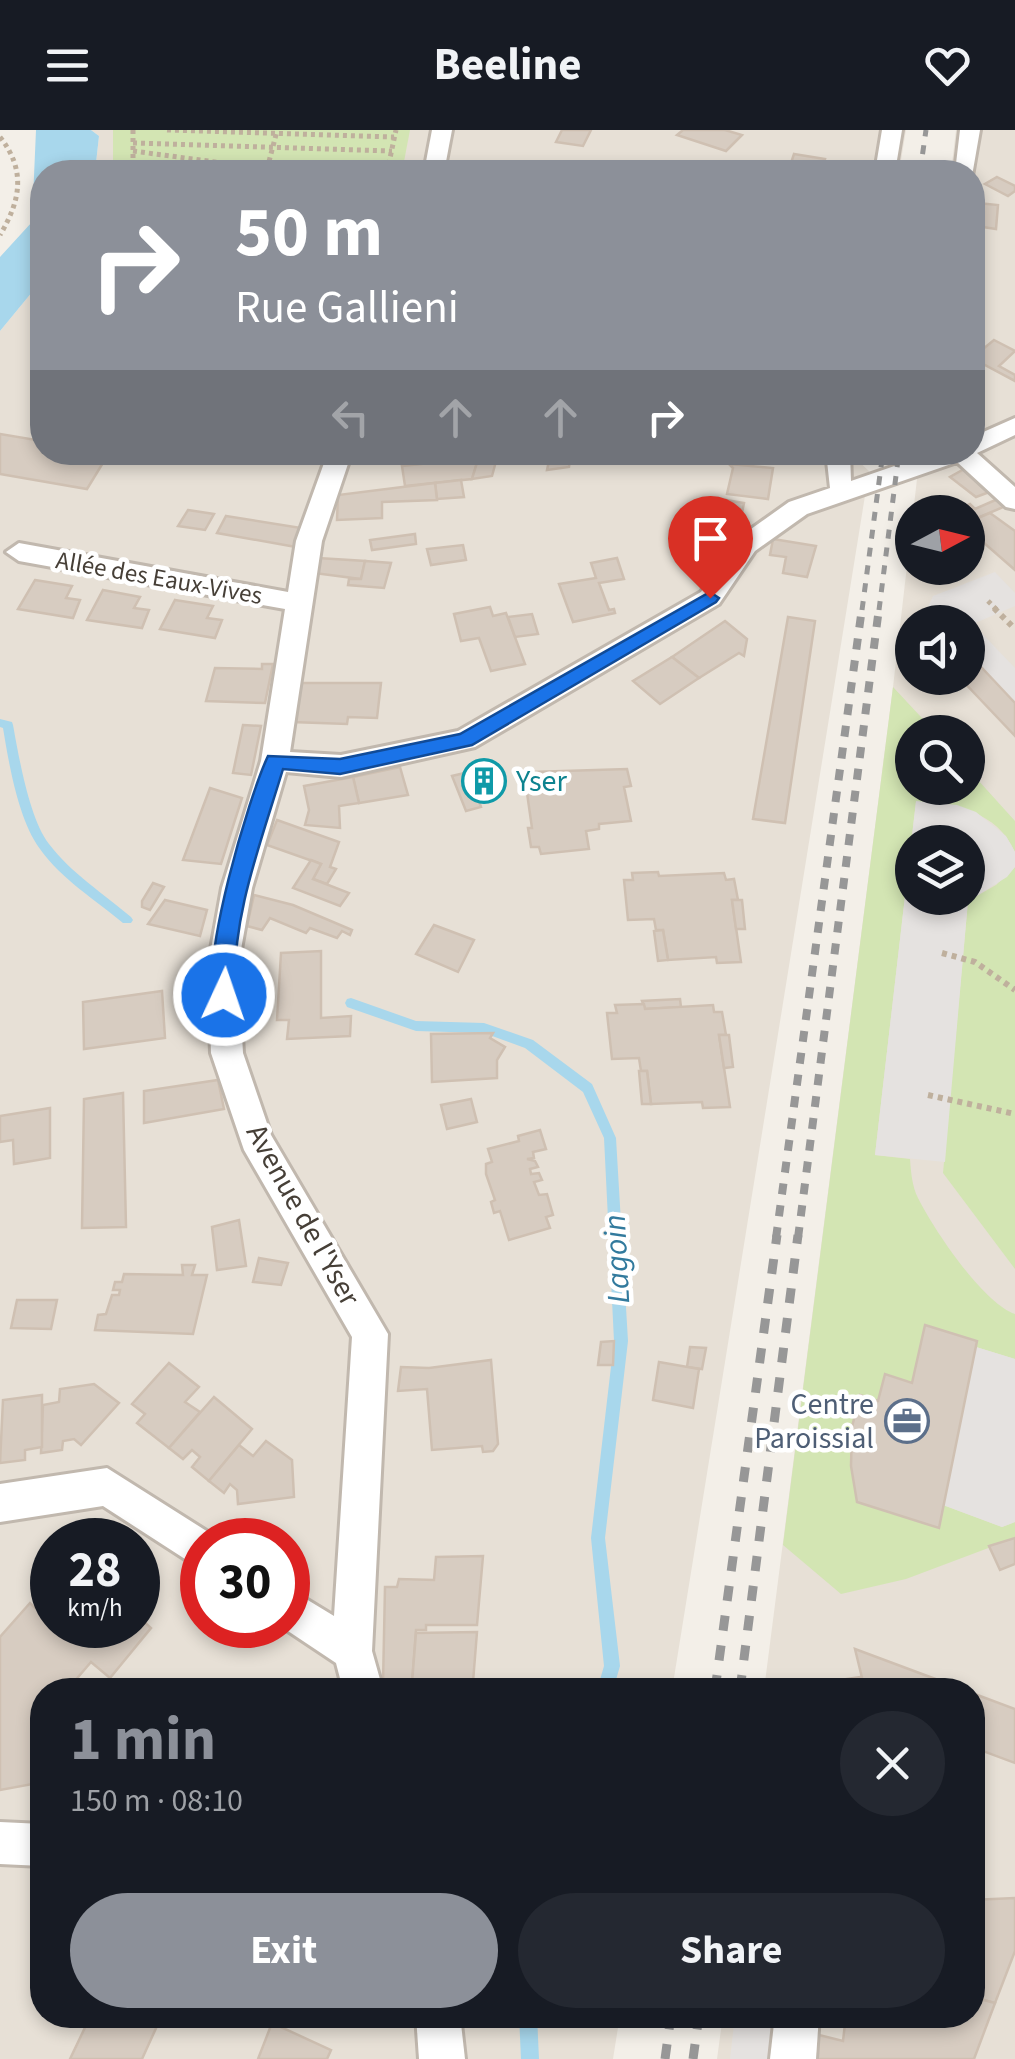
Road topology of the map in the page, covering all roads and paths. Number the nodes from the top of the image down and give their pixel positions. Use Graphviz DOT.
graph roads {
  1 [pos="132,130"];
  2 [pos="166,130"];
  3 [pos="442,130"];
  4 [pos="892,130"];
  5 [pos="970,130"];
  6 [pos="277,132"];
  7 [pos="395,134"];
  8 [pos="0,137"];
  9 [pos="133,143"];
  10 [pos="273,147"];
  11 [pos="132,151"];
  12 [pos="392,151"];
  13 [pos="132,160"];
  14 [pos="200,160"];
  15 [pos="269,160"];
  16 [pos="390,160"];
  17 [pos="436,160"];
  18 [pos="886,160"];
  19 [pos="966,160"];
  20 [pos="0,235"];
  21 [pos="1015,426"];
  22 [pos="985,441"];
  23 [pos="335,465"];
  24 [pos="838,465"];
  25 [pos="923,465"];
  26 [pos="975,465"];
  27 [pos="845,492"];
  28 [pos="1015,501"];
  29 [pos="18,552"];
  30 [pos="988,601"];
  31 [pos="300,603"];
  32 [pos="1015,630"];
  33 [pos="275,762"];
  34 [pos="942,953"];
  35 [pos="1015,990"];
  36 [pos="928,1095"];
  37 [pos="1015,1114"];
  38 [pos="0,1504"];
  39 [pos="180,1536"];
  40 [pos="310,1623"];
  41 [pos="352,1651"];
  42 [pos="359,1678"];
  43 [pos="0,1843"];
  44 [pos="30,1844"];
  45 [pos="439,2028"];
  46 [pos="796,2028"];
  47 [pos="442,2059"];
  48 [pos="793,2059"];
  1 -- 9 [label="path"];
  2 -- 6 [label="path"];
  3 -- 17 [label="street"];
  4 -- 18 [label="street"];
  5 -- 19 [label="street"];
  6 -- 7 [label="path"];
  6 -- 10 [label="path"];
  7 -- 12 [label="path"];
  8 -- 20 [label="path"];
  9 -- 10 [label="path"];
  9 -- 11 [label="path"];
  10 -- 12 [label="path"];
  10 -- 15 [label="path"];
  11 -- 13 [label="path"];
  11 -- 14 [label="path"];
  12 -- 16 [label="path"];
  21 -- 22 [label="street"];
  23 -- 31 [label="street, Avenue de l'Yser"];
  24 -- 27 [label="street"];
  25 -- 27 [label="street"];
  26 -- 28 [label="street"];
  27 -- 33 [label="street"];
  29 -- 31 [label="street, Allée des Eaux-Vives"];
  30 -- 32 [label="path"];
  31 -- 33 [label="street, Avenue de l'Yser"];
  33 -- 41 [label="street, Avenue de l'Yser"];
  34 -- 35 [label="path"];
  36 -- 37 [label="path"];
  38 -- 39 [label="street"];
  40 -- 41 [label="street"];
  41 -- 42 [label="street, Avenue de l'Yser"];
  43 -- 44 [label="street"];
  45 -- 47 [label="street"];
  46 -- 48 [label="street"];
}
